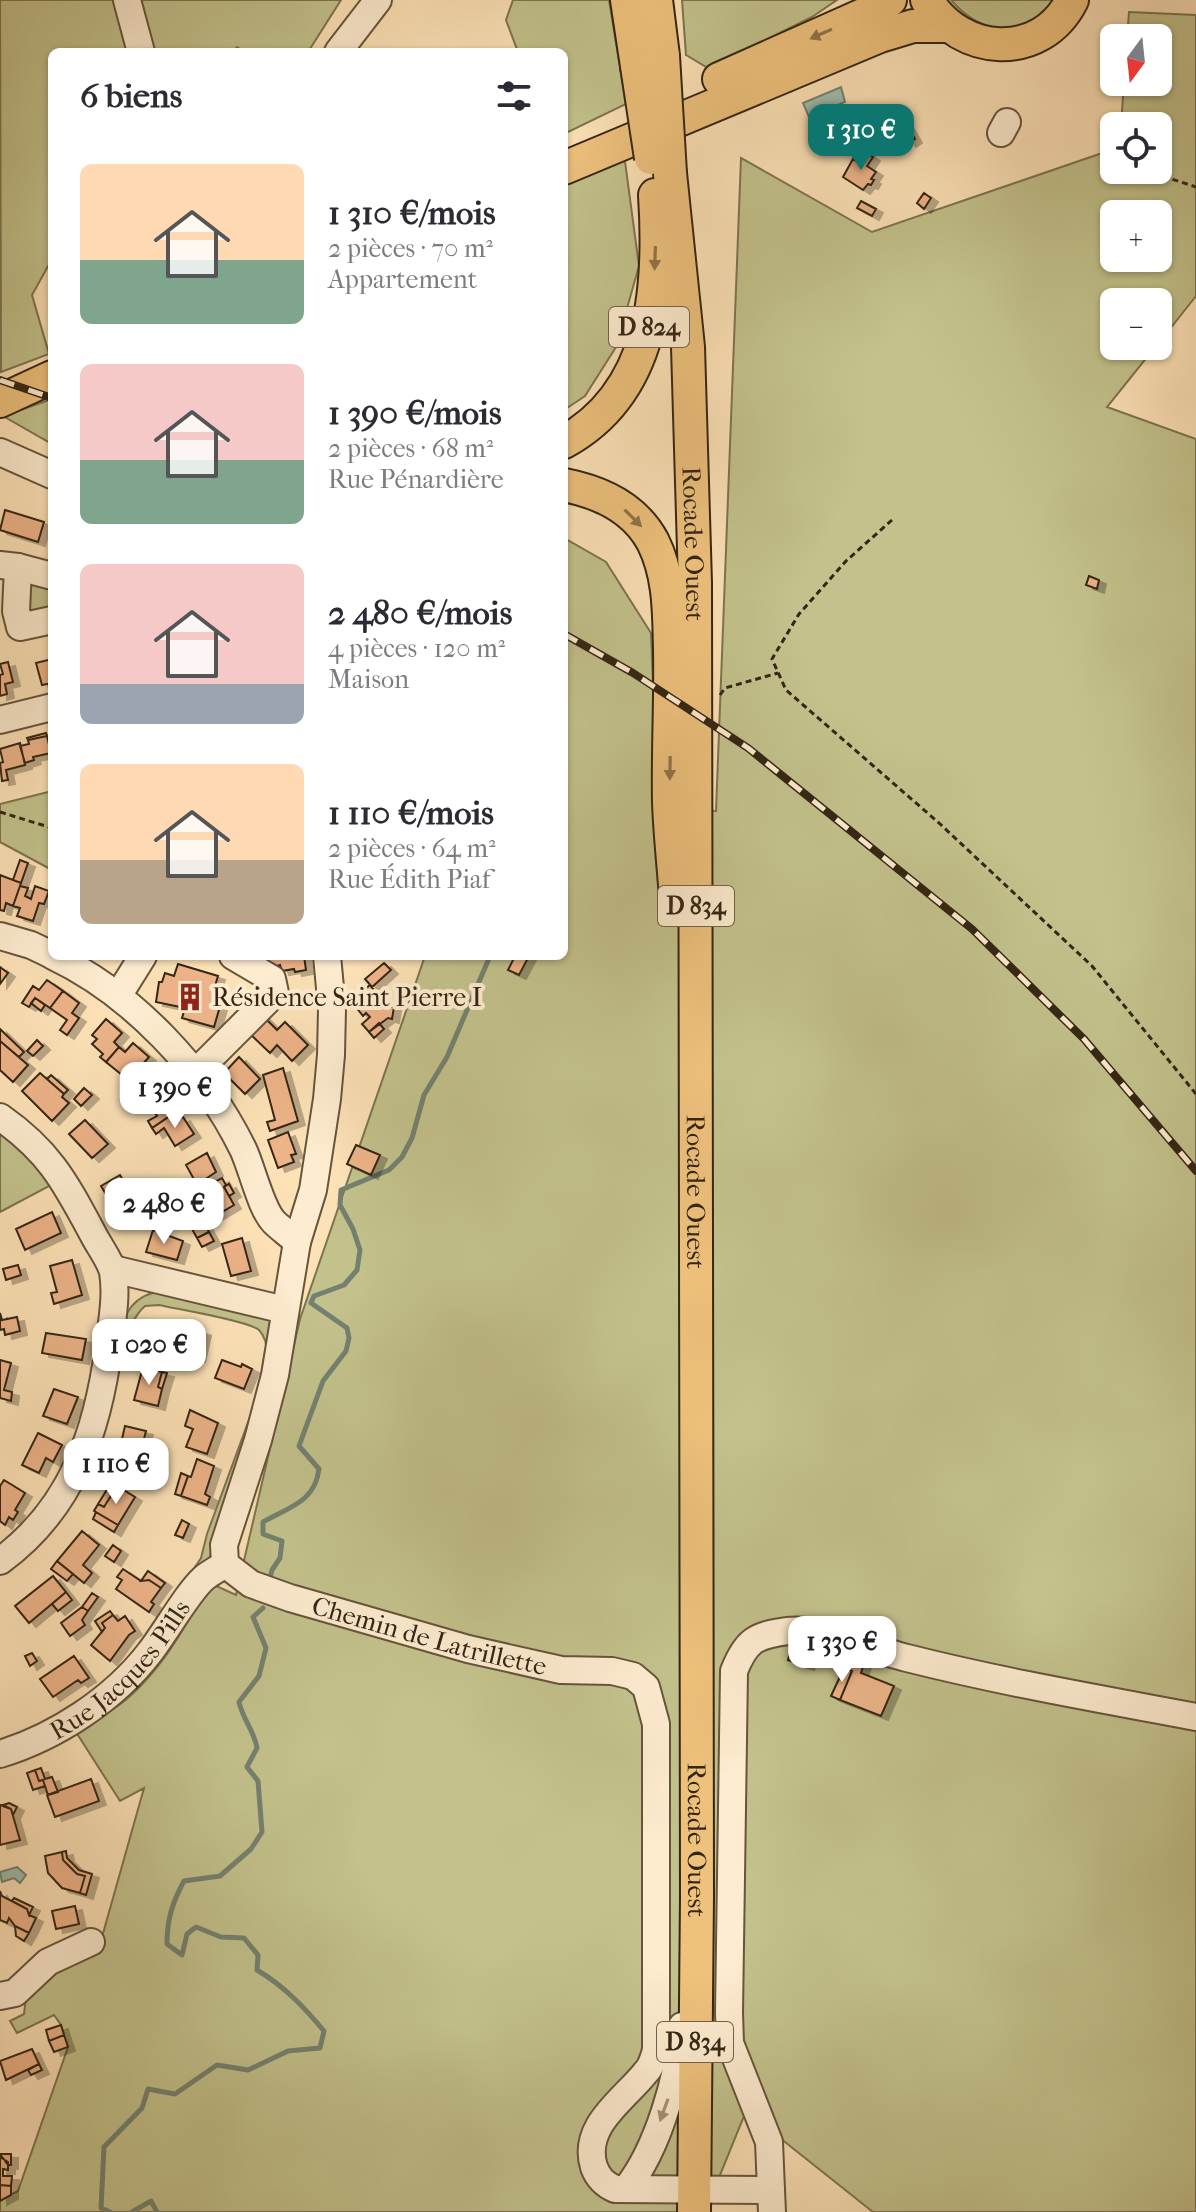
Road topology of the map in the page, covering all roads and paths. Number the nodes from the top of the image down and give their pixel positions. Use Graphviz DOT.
graph roads {
  1 [pos="127,0"];
  2 [pos="378,0"];
  3 [pos="627,0"];
  4 [pos="637,0"];
  5 [pos="656,0"];
  6 [pos="890,0"];
  7 [pos="927,0"];
  8 [pos="1075,2"];
  9 [pos="947,26"];
  10 [pos="140,48"];
  11 [pos="341,48"];
  12 [pos="650,61"];
  13 [pos="618,145"];
  14 [pos="568,146"];
  15 [pos="568,166"];
  16 [pos="662,176"];
  17 [pos="568,178"];
  18 [pos="1172,179"];
  19 [pos="1196,187"];
  20 [pos="48,379"];
  21 [pos="0,401"];
  22 [pos="568,439"];
  23 [pos="0,452"];
  24 [pos="48,473"];
  25 [pos="568,486"];
  26 [pos="892,520"];
  27 [pos="9,566"];
  28 [pos="48,575"];
  29 [pos="48,621"];
  30 [pos="778,673"];
  31 [pos="718,700"];
  32 [pos="48,708"];
  33 [pos="0,720"];
  34 [pos="0,812"];
  35 [pos="48,827"];
  36 [pos="0,936"];
  37 [pos="48,954"];
  38 [pos="61,960"];
  39 [pos="140,960"];
  40 [pos="240,960"];
  41 [pos="327,960"];
  42 [pos="118,996"];
  43 [pos="194,1074"];
  44 [pos="1196,1094"];
  45 [pos="0,1117"];
  46 [pos="297,1242"];
  47 [pos="113,1269"];
  48 [pos="285,1310"];
  49 [pos="0,1561"];
  50 [pos="225,1564"];
  51 [pos="697,1639"];
  52 [pos="1196,1717"];
  53 [pos="0,1754"];
  54 [pos="697,1896"];
  55 [pos="91,1942"];
  56 [pos="0,1996"];
  57 [pos="626,2189"];
  58 [pos="694,2201"];
  59 [pos="772,2201"];
  1 -- 10 [label="street"];
  2 -- 11 [label="street"];
  3 -- 12 [label="main road"];
  4 -- 12 [label="main road, D 834"];
  5 -- 12 [label="main road"];
  6 -- 14 [label="main road, one-way"];
  7 -- 9 [label="main road"];
  8 -- 9 [label="main road"];
  9 -- 13 [label="main road"];
  12 -- 16 [label="main road, D 834, bridge"];
  13 -- 15 [label="main road"];
  13 -- 17 [label="main road"];
  16 -- 22 [label="main road, D 824, one-way"];
  16 -- 51 [label="main road, Rocade Ouest / D 834"];
  18 -- 19 [label="path"];
  20 -- 21 [label="main road"];
  23 -- 24 [label="street"];
  25 -- 51 [label="main road, one-way"];
  26 -- 30 [label="path"];
  27 -- 28 [label="street"];
  27 -- 29 [label="street"];
  30 -- 31 [label="path"];
  30 -- 44 [label="path"];
  32 -- 33 [label="street"];
  34 -- 35 [label="path"];
  36 -- 37 [label="street"];
  38 -- 42 [label="street"];
  39 -- 42 [label="street"];
  40 -- 43 [label="street"];
  41 -- 46 [label="street"];
  42 -- 43 [label="street"];
  43 -- 46 [label="street"];
  45 -- 47 [label="street"];
  46 -- 48 [label="street"];
  47 -- 48 [label="street"];
  47 -- 49 [label="street"];
  48 -- 50 [label="street"];
  50 -- 53 [label="street, Rue Jacques Pills"];
  50 -- 57 [label="street, Chemin de Latrillette"];
  51 -- 54 [label="main road, Rocade Ouest / D 834"];
  52 -- 59 [label="street"];
  54 -- 57 [label="street, one-way"];
  54 -- 58 [label="main road, Rocade Ouest / D 834"];
  55 -- 56 [label="street"];
  57 -- 58 [label="street"];
  58 -- 59 [label="street"];
}
